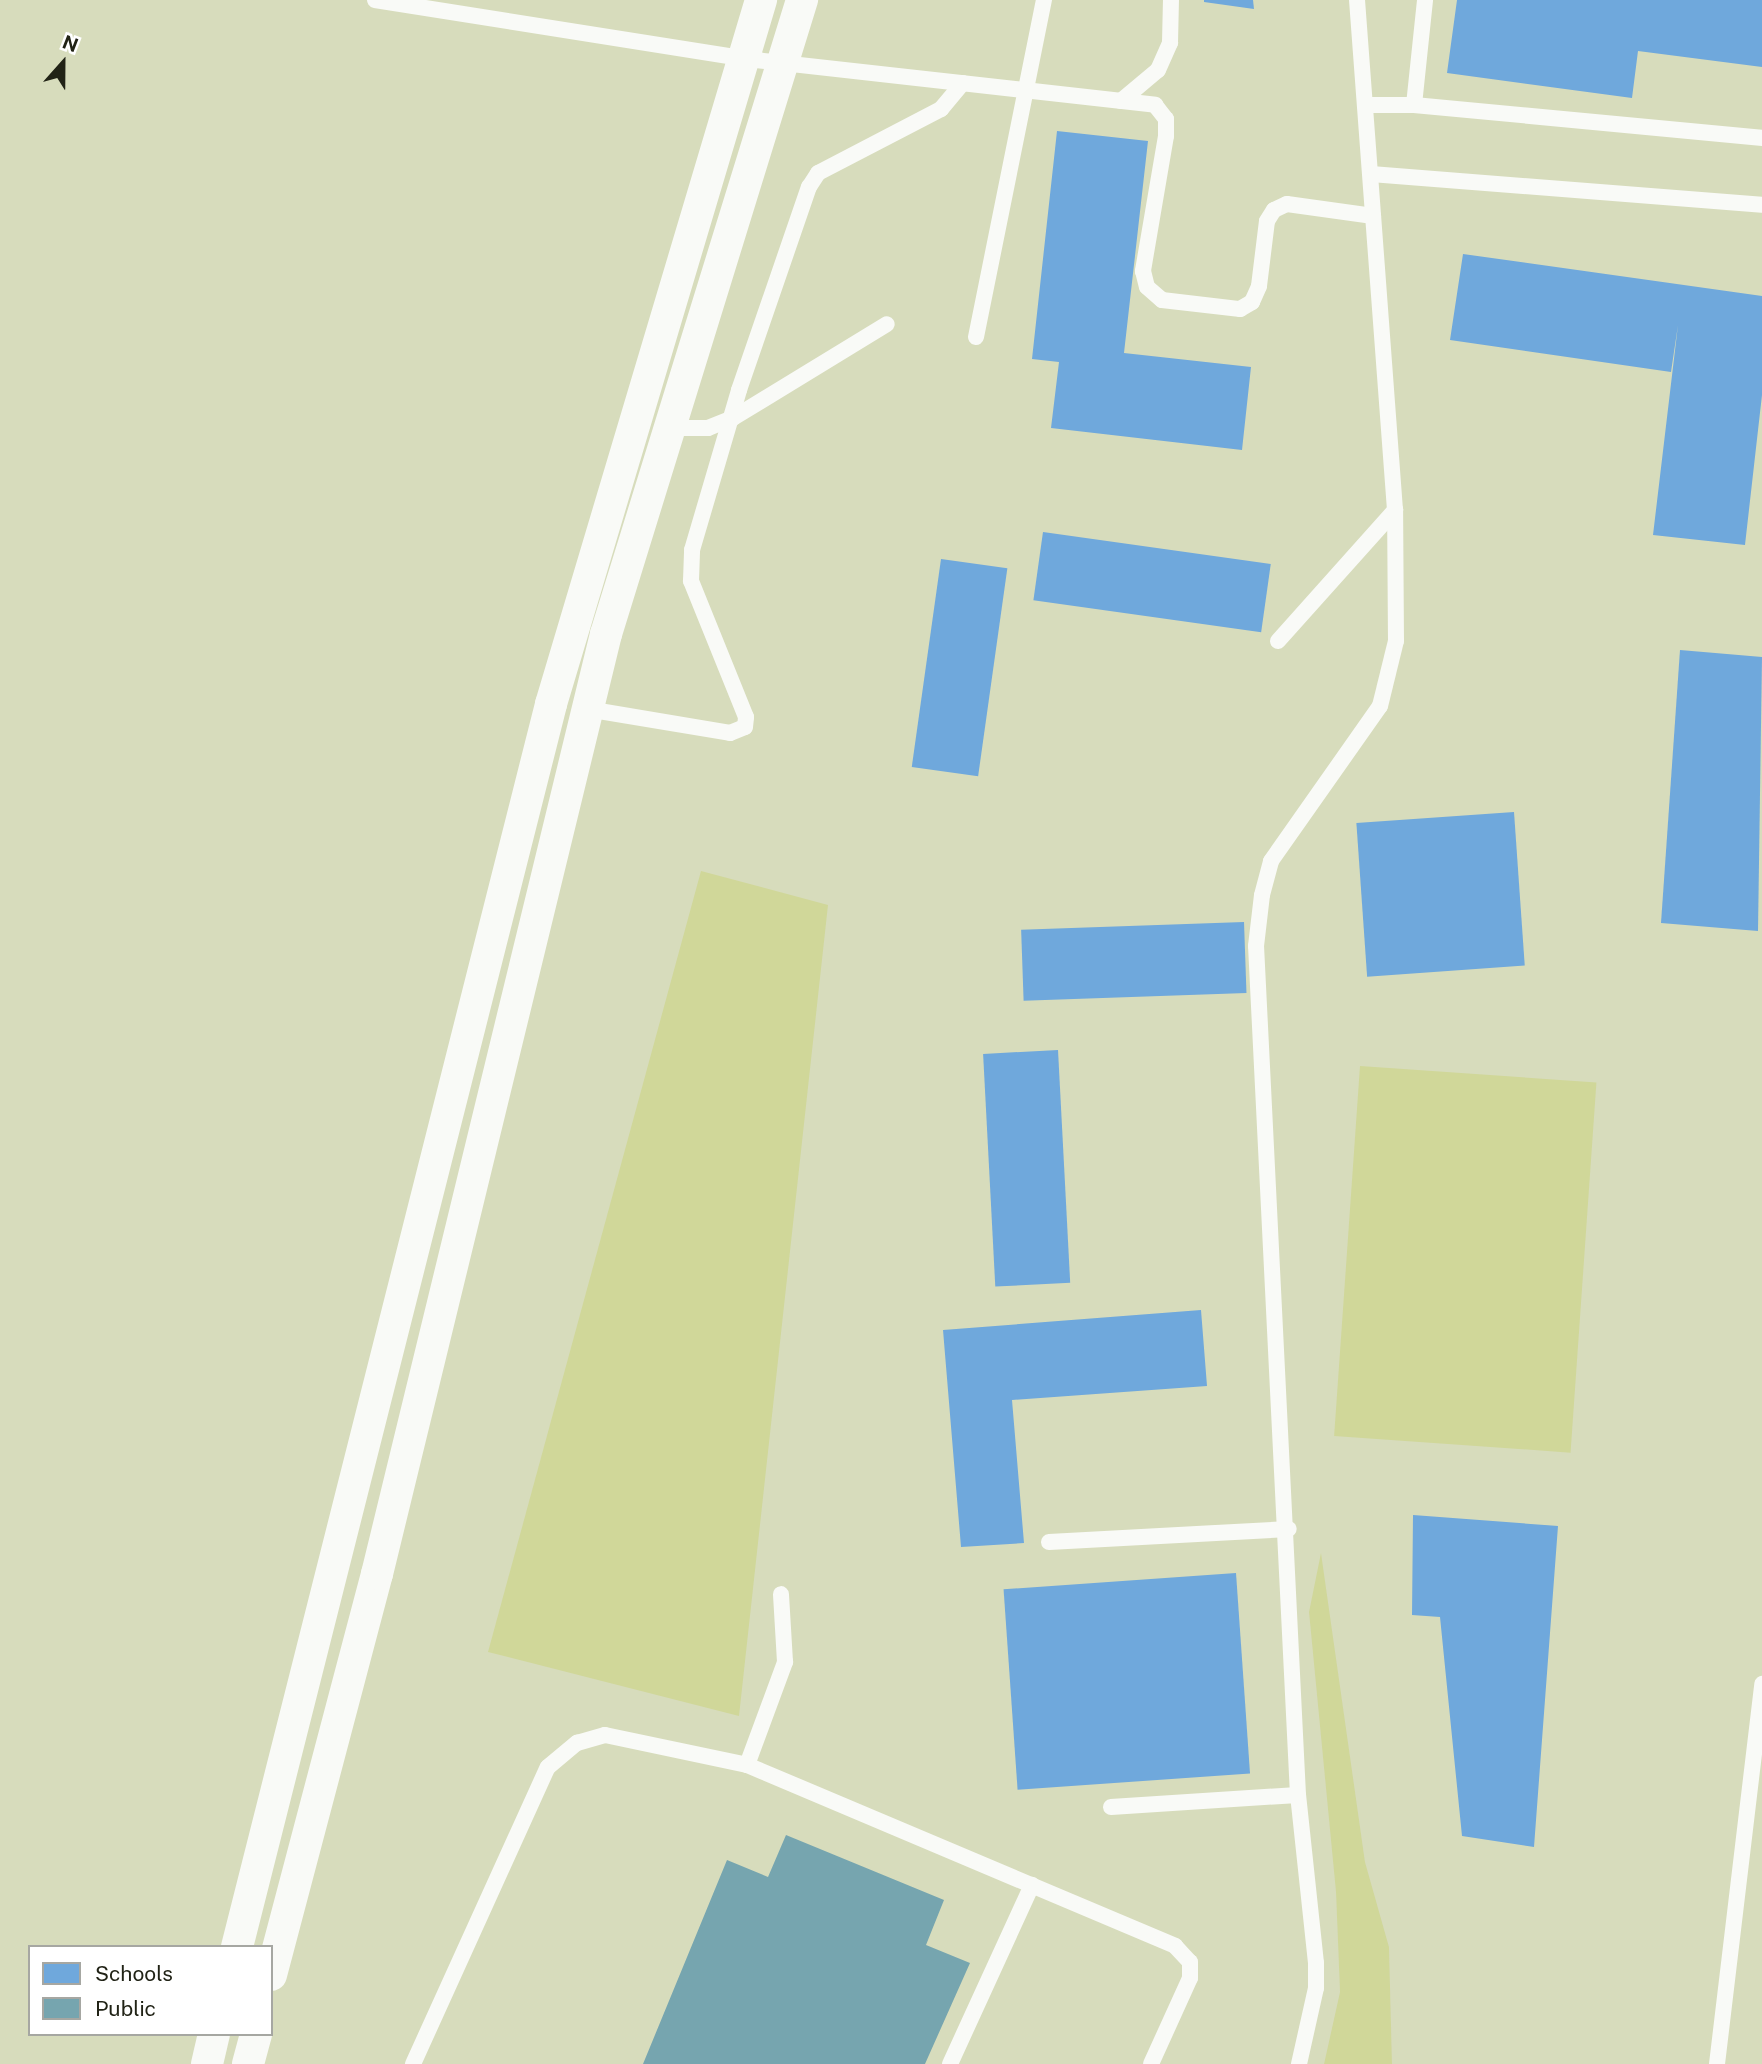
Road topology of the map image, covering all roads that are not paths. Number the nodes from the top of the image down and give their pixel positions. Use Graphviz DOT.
graph roads {
  1 [pos="375,0"];
  2 [pos="761,0"];
  3 [pos="802,0"];
  4 [pos="1044,0"];
  5 [pos="1171,0"];
  6 [pos="1357,0"];
  7 [pos="1425,0"];
  8 [pos="747,59"];
  9 [pos="785,61"];
  10 [pos="963,83"];
  11 [pos="1024,88"];
  12 [pos="1121,101"];
  13 [pos="1366,105"];
  14 [pos="1414,105"];
  15 [pos="1762,138"];
  16 [pos="1371,174"];
  17 [pos="1762,205"];
  18 [pos="1373,216"];
  19 [pos="887,324"];
  20 [pos="976,337"];
  21 [pos="733,418"];
  22 [pos="637,419"];
  23 [pos="672,428"];
  24 [pos="1395,510"];
  25 [pos="1278,641"];
  26 [pos="551,704"];
  27 [pos="587,709"];
  28 [pos="370,1420"];
  29 [pos="412,1432"];
  30 [pos="1289,1529"];
  31 [pos="1049,1542"];
  32 [pos="780,1594"];
  33 [pos="1762,1684"];
  34 [pos="747,1765"];
  35 [pos="1298,1795"];
  36 [pos="1111,1807"];
  37 [pos="1032,1885"];
  38 [pos="238,1945"];
  39 [pos="273,1967"];
  40 [pos="214,2036"];
  41 [pos="255,2036"];
  42 [pos="207,2064"];
  43 [pos="248,2064"];
  44 [pos="413,2064"];
  45 [pos="950,2064"];
  46 [pos="1151,2064"];
  47 [pos="1299,2064"];
  48 [pos="1717,2064"];
  1 -- 8 [label="lane"];
  2 -- 8 [label="street"];
  3 -- 9 [label="street"];
  4 -- 11 [label="lane"];
  5 -- 12 [label="lane"];
  6 -- 13 [label="lane"];
  7 -- 14 [label="lane"];
  8 -- 9 [label="lane"];
  8 -- 22 [label="street"];
  9 -- 10 [label="lane"];
  9 -- 23 [label="street"];
  10 -- 11 [label="lane"];
  10 -- 21 [label="lane"];
  11 -- 12 [label="lane"];
  11 -- 20 [label="lane"];
  12 -- 18 [label="lane"];
  13 -- 14 [label="lane"];
  13 -- 16 [label="lane"];
  14 -- 15 [label="lane"];
  16 -- 17 [label="lane"];
  16 -- 18 [label="lane"];
  18 -- 24 [label="lane"];
  19 -- 21 [label="lane"];
  21 -- 23 [label="lane"];
  21 -- 27 [label="lane"];
  22 -- 23 [label="street"];
  22 -- 26 [label="street"];
  23 -- 27 [label="street"];
  24 -- 25 [label="lane"];
  24 -- 30 [label="lane"];
  26 -- 27 [label="street"];
  26 -- 28 [label="street"];
  27 -- 29 [label="street"];
  28 -- 29 [label="street"];
  28 -- 38 [label="street"];
  29 -- 39 [label="street"];
  30 -- 31 [label="lane"];
  30 -- 35 [label="lane"];
  32 -- 34 [label="lane"];
  33 -- 48 [label="lane"];
  34 -- 37 [label="lane"];
  34 -- 44 [label="lane"];
  35 -- 36 [label="lane"];
  35 -- 47 [label="lane"];
  37 -- 45 [label="lane"];
  37 -- 46 [label="lane"];
  40 -- 42 [label="street"];
  41 -- 43 [label="street"];
}
